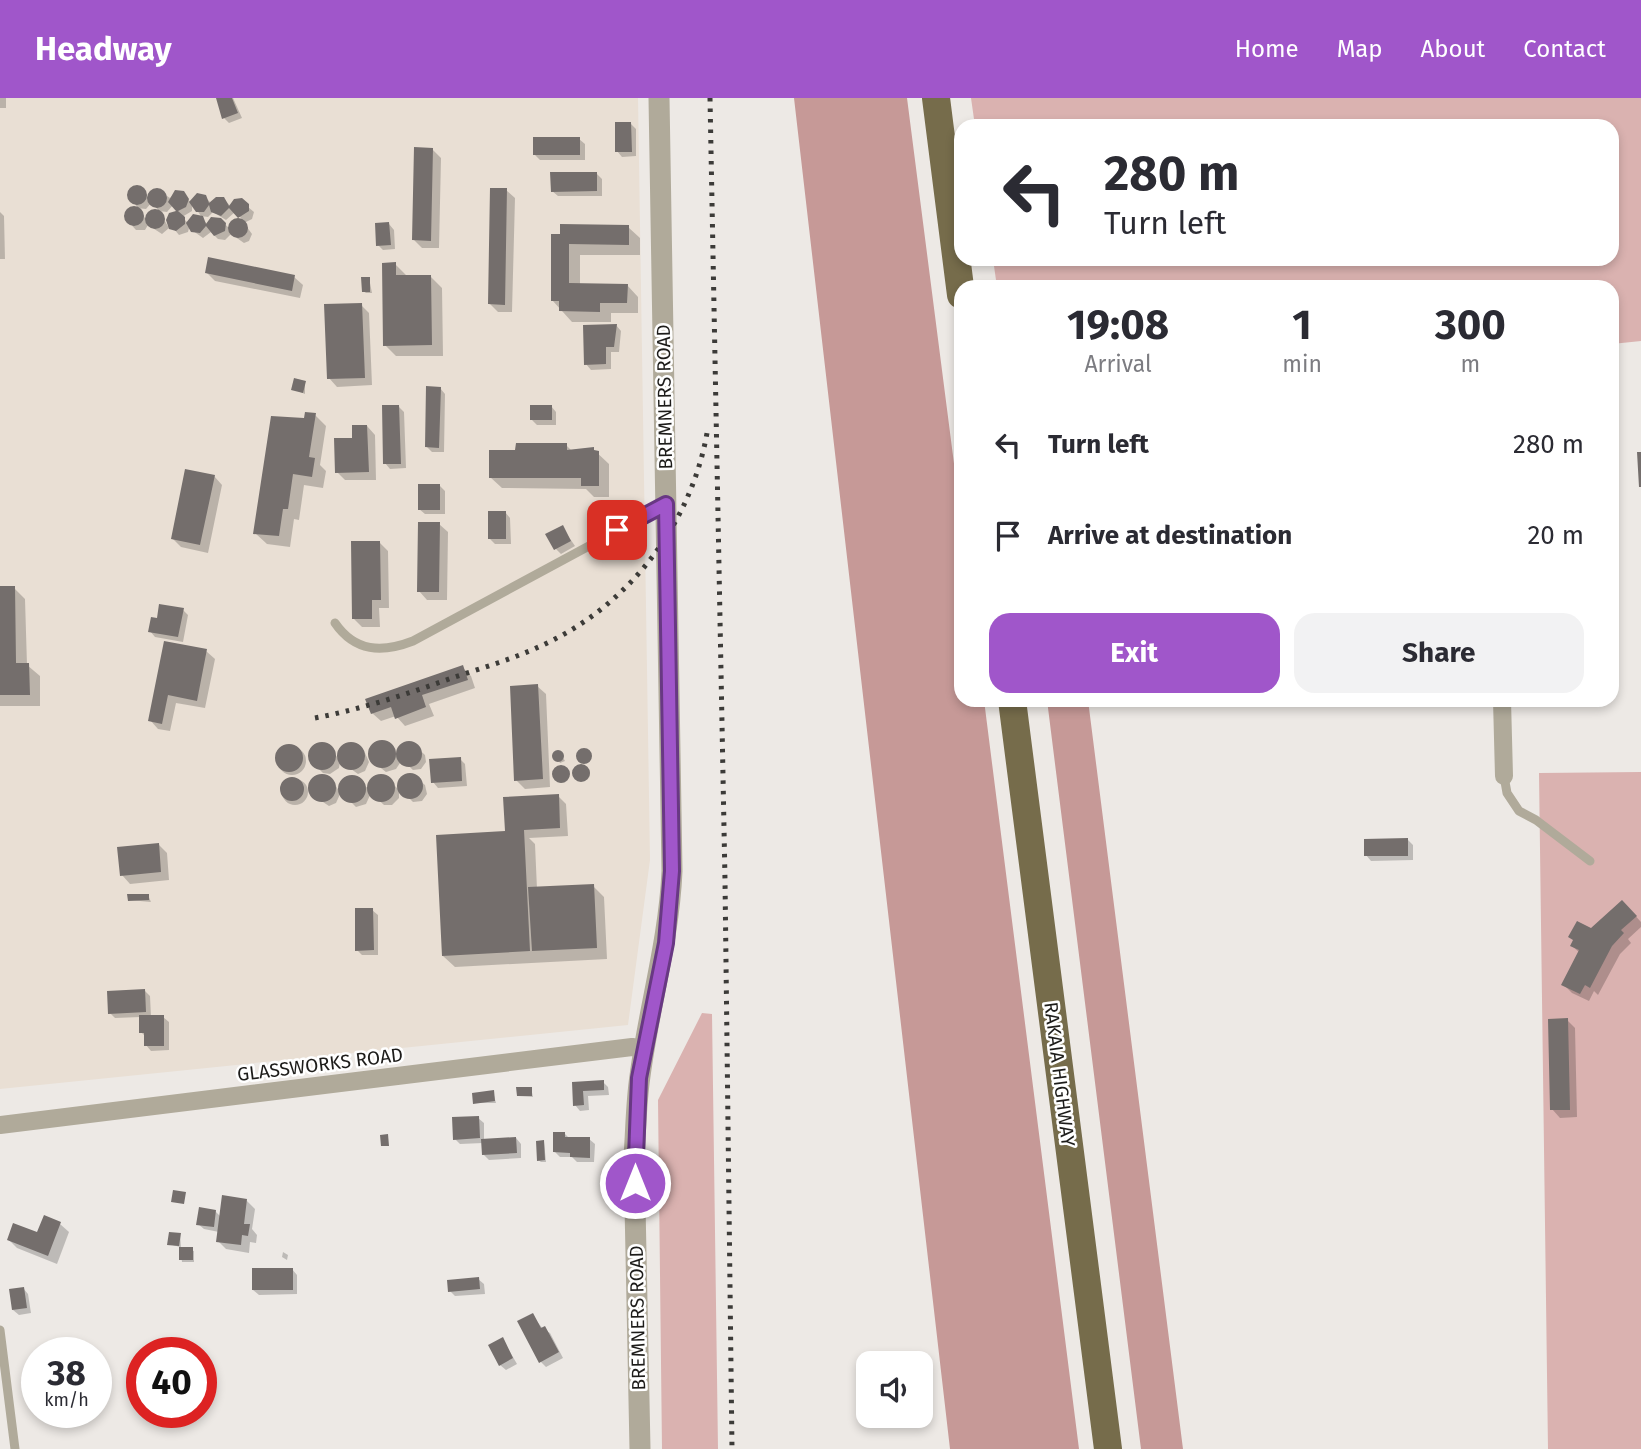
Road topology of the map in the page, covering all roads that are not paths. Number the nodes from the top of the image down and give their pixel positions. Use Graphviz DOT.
graph roads {
  1 [pos="659,98"];
  2 [pos="936,98"];
  3 [pos="954,240"];
  4 [pos="666,504"];
  5 [pos="335,623"];
  6 [pos="1013,707"];
  7 [pos="1502,707"];
  8 [pos="1504,776"];
  9 [pos="1590,861"];
  10 [pos="644,1049"];
  11 [pos="0,1125"];
  12 [pos="0,1330"];
  13 [pos="15,1449"];
  14 [pos="640,1449"];
  15 [pos="1108,1449"];
  1 -- 4 [label="street, BREMNERS ROAD"];
  2 -- 3 [label="highway"];
  4 -- 5 [label="lane"];
  4 -- 10 [label="street, BREMNERS ROAD"];
  6 -- 15 [label="highway, RAKAIA HIGHWAY"];
  7 -- 8 [label="street"];
  8 -- 9 [label="lane"];
  10 -- 11 [label="street, GLASSWORKS ROAD"];
  10 -- 14 [label="street, BREMNERS ROAD"];
  12 -- 13 [label="lane"];
}
